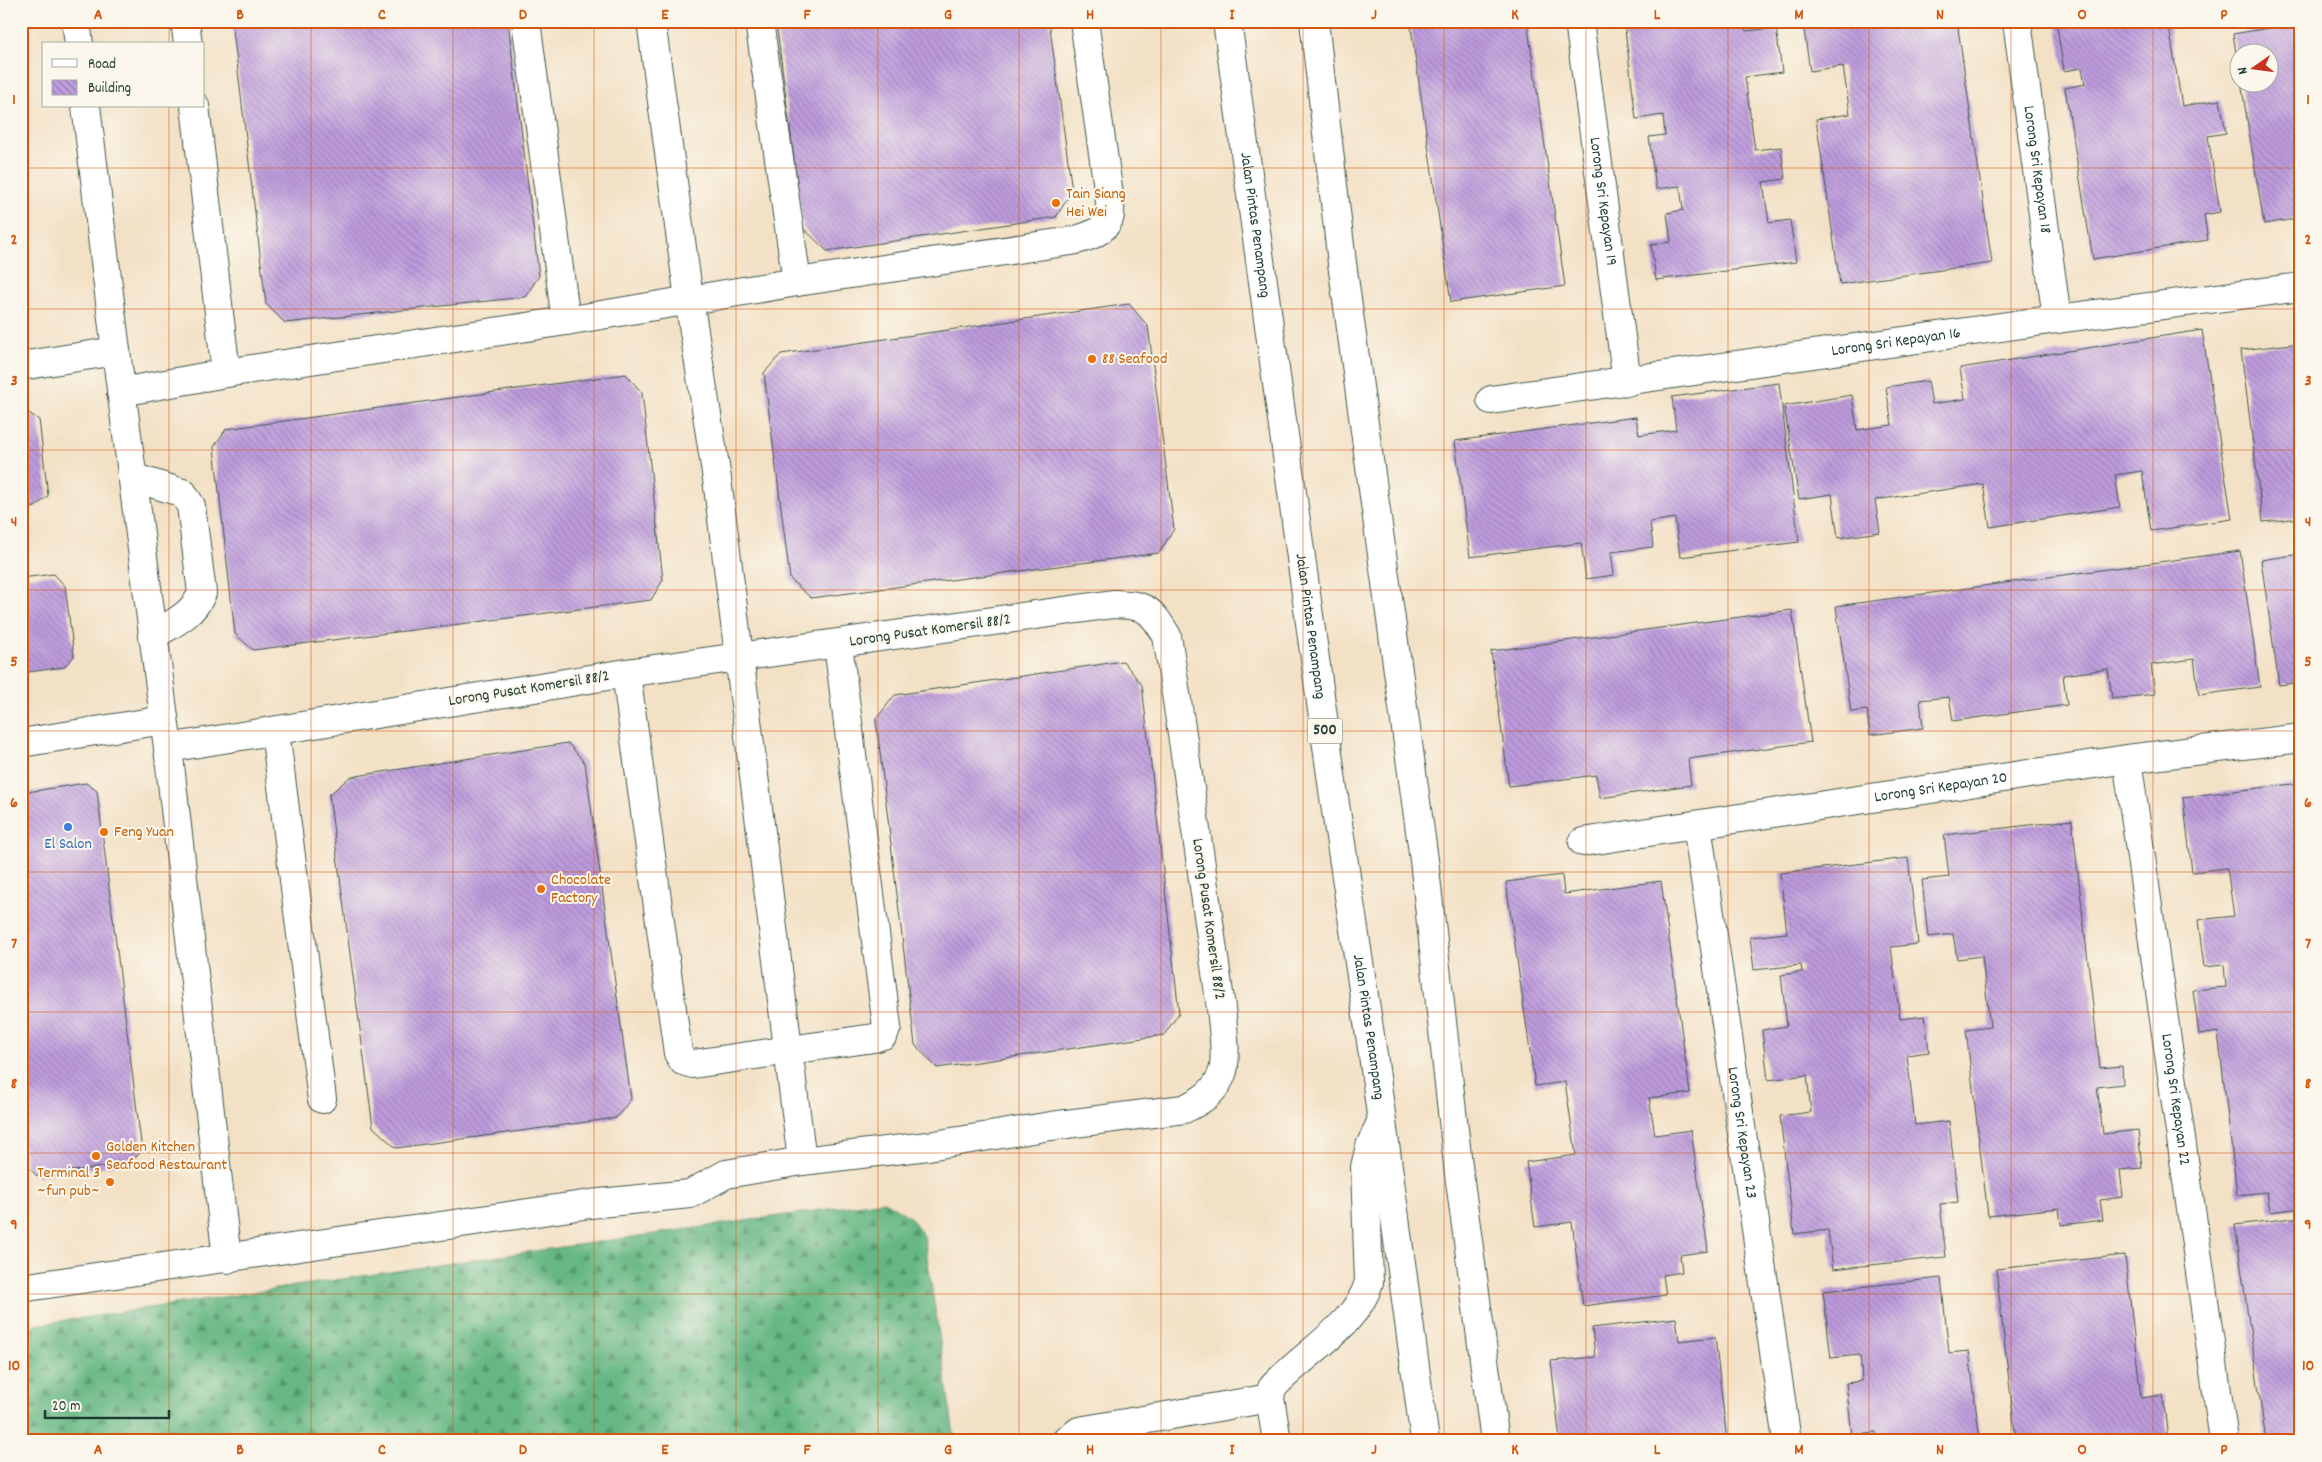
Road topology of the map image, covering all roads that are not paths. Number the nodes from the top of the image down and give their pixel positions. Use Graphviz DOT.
graph roads {
  1 [pos="76,21"];
  2 [pos="185,21"];
  3 [pos="526,21"];
  4 [pos="651,21"];
  5 [pos="759,21"];
  6 [pos="1084,21"];
  7 [pos="1227,21"];
  8 [pos="1314,21"];
  9 [pos="1579,21"];
  10 [pos="2017,21"];
  11 [pos="79,42"];
  12 [pos="188,42"];
  13 [pos="86,108"];
  14 [pos="195,108"];
  15 [pos="797,282"];
  16 [pos="2301,287"];
  17 [pos="690,299"];
  18 [pos="2057,319"];
  19 [pos="566,321"];
  20 [pos="116,351"];
  21 [pos="21,366"];
  22 [pos="226,373"];
  23 [pos="1627,382"];
  24 [pos="121,392"];
  25 [pos="1491,400"];
  26 [pos="132,477"];
  27 [pos="152,636"];
  28 [pos="838,644"];
  29 [pos="740,658"];
  30 [pos="626,674"];
  31 [pos="164,720"];
  32 [pos="276,731"];
  33 [pos="2301,738"];
  34 [pos="21,743"];
  35 [pos="168,748"];
  36 [pos="2126,759"];
  37 [pos="1697,825"];
  38 [pos="1584,842"];
  39 [pos="789,1051"];
  40 [pos="322,1099"];
  41 [pos="1381,1122"];
  42 [pos="802,1161"];
  43 [pos="227,1258"];
  44 [pos="21,1288"];
  45 [pos="1270,1398"];
  46 [pos="1066,1441"];
  47 [pos="1277,1441"];
  48 [pos="1425,1441"];
  49 [pos="1494,1441"];
  50 [pos="1786,1441"];
  51 [pos="2224,1441"];
  1 -- 11 [label="street"];
  2 -- 12 [label="street"];
  3 -- 19 [label="street"];
  4 -- 17 [label="street"];
  5 -- 15 [label="street"];
  6 -- 15 [label="street"];
  7 -- 41 [label="street, Jalan Pintas Penampang / 500"];
  8 -- 49 [label="street"];
  9 -- 23 [label="street, Lorong Sri Kepayan 19"];
  10 -- 18 [label="street, Lorong Sri Kepayan 18"];
  13 -- 20 [label="street"];
  14 -- 22 [label="street"];
  15 -- 17 [label="street"];
  16 -- 18 [label="street, Lorong Sri Kepayan 16"];
  17 -- 19 [label="street"];
  17 -- 29 [label="street"];
  18 -- 23 [label="street, Lorong Sri Kepayan 16"];
  19 -- 22 [label="street"];
  20 -- 21 [label="street"];
  20 -- 24 [label="street"];
  22 -- 24 [label="street"];
  23 -- 25 [label="street, Lorong Sri Kepayan 16"];
  24 -- 26 [label="street"];
  26 -- 27 [label="street"];
  26 -- 27 [label="street"];
  27 -- 31 [label="street"];
  28 -- 29 [label="street, Lorong Pusat Komersil 88/2"];
  28 -- 39 [label="street"];
  28 -- 42 [label="street, Lorong Pusat Komersil 88/2"];
  29 -- 30 [label="street, Lorong Pusat Komersil 88/2"];
  29 -- 39 [label="street"];
  30 -- 32 [label="street, Lorong Pusat Komersil 88/2"];
  30 -- 39 [label="street"];
  31 -- 34 [label="street"];
  31 -- 35 [label="street"];
  32 -- 35 [label="street, Lorong Pusat Komersil 88/2"];
  32 -- 40 [label="street"];
  33 -- 36 [label="street, Lorong Sri Kepayan 20"];
  35 -- 43 [label="street"];
  36 -- 37 [label="street, Lorong Sri Kepayan 20"];
  36 -- 51 [label="street, Lorong Sri Kepayan 22"];
  37 -- 38 [label="street, Lorong Sri Kepayan 20"];
  37 -- 50 [label="street, Lorong Sri Kepayan 23"];
  39 -- 42 [label="street"];
  41 -- 45 [label="street"];
  41 -- 48 [label="street, Jalan Pintas Penampang / 500"];
  42 -- 43 [label="street, Lorong Pusat Komersil 88/2"];
  43 -- 44 [label="street, Lorong Pusat Komersil 88/2"];
  45 -- 46 [label="street"];
  45 -- 47 [label="street"];
}
